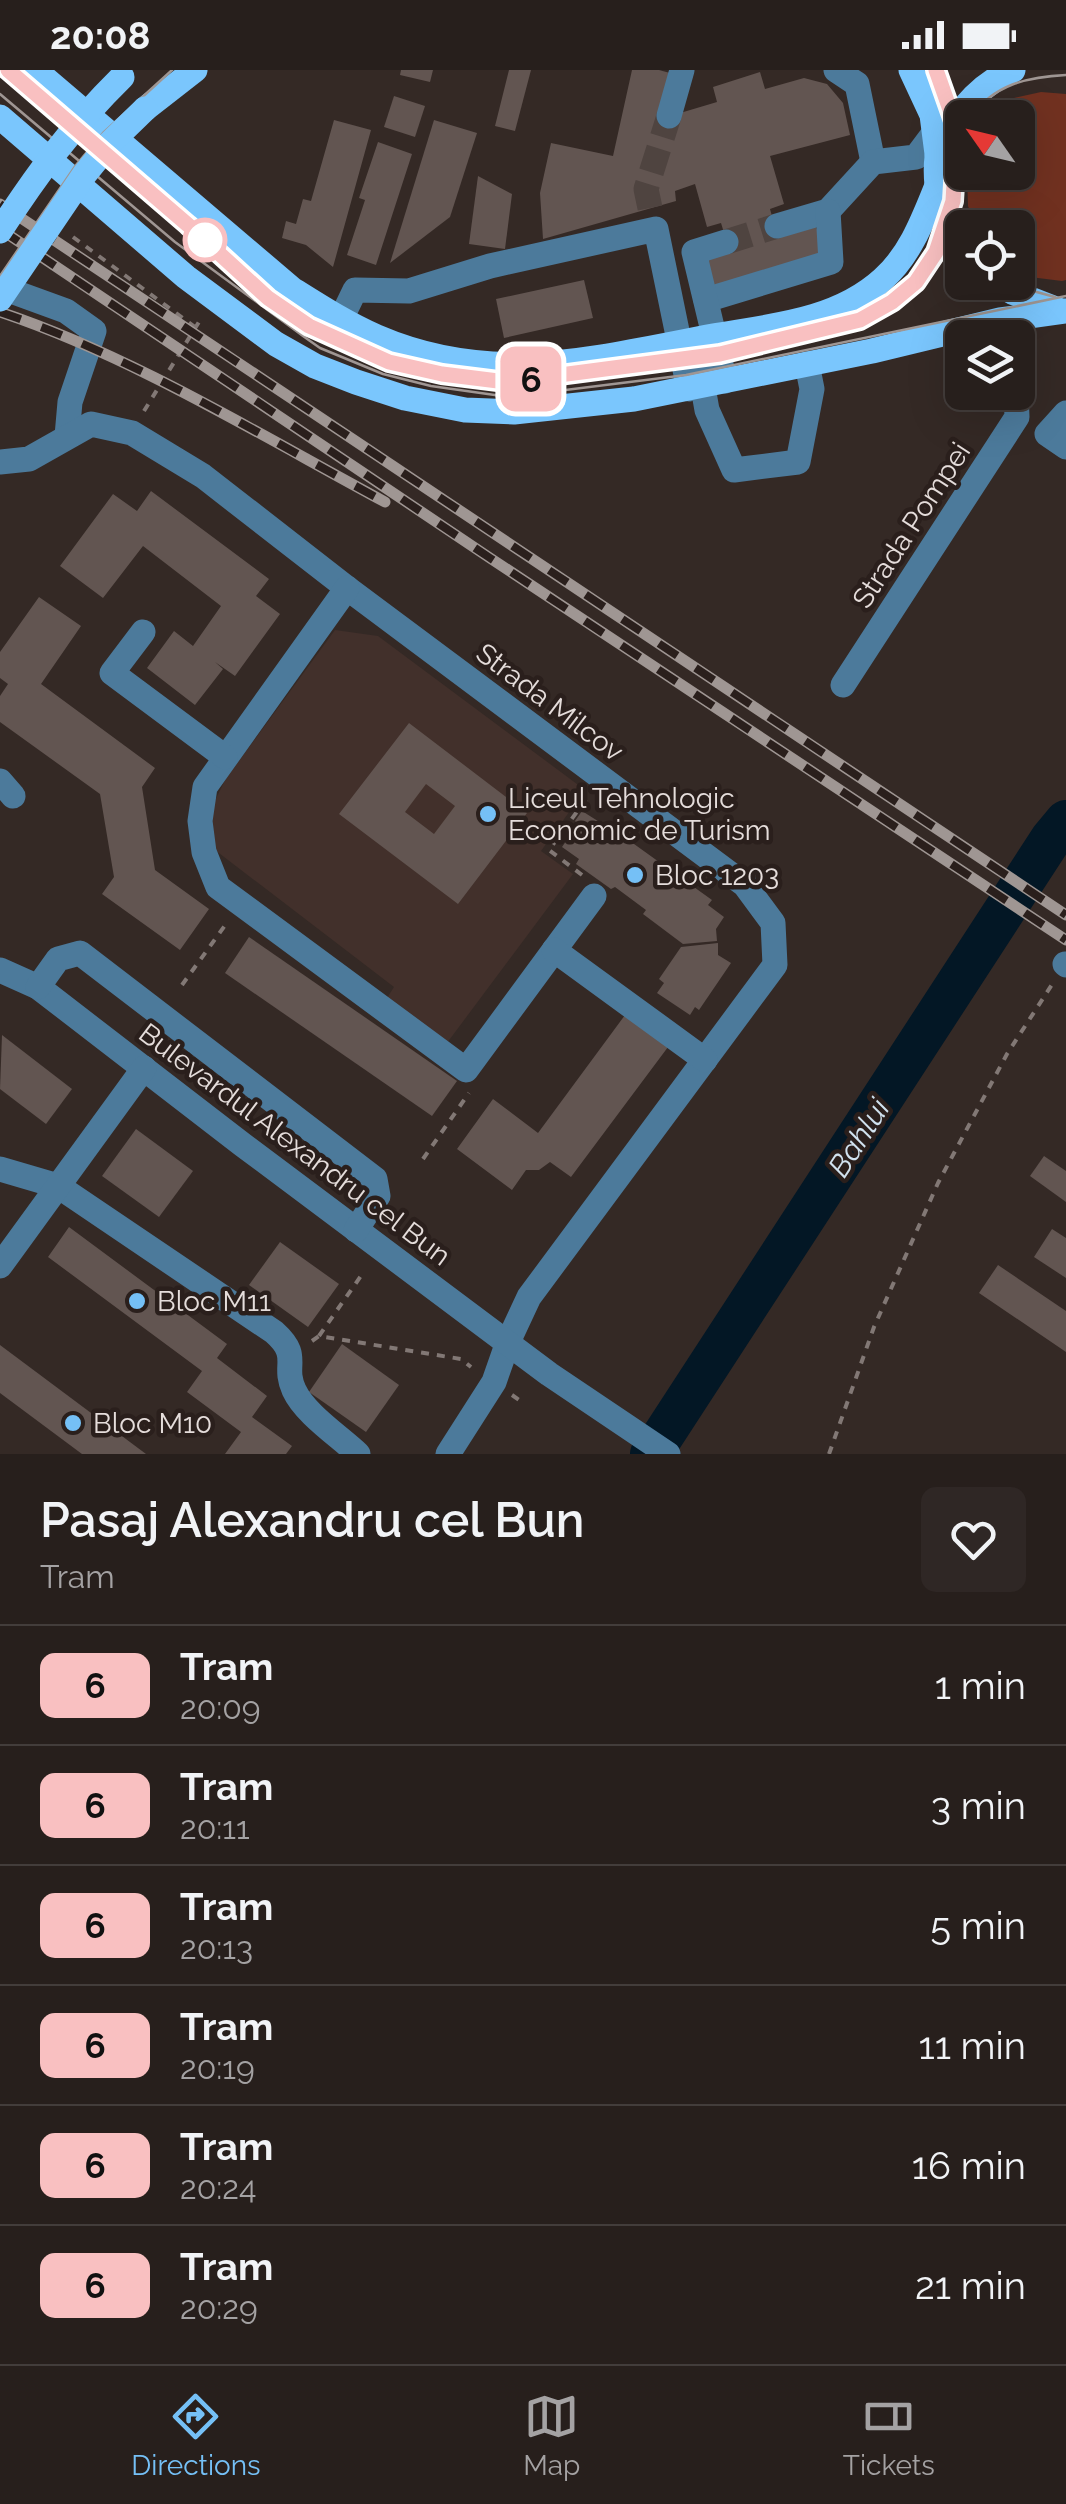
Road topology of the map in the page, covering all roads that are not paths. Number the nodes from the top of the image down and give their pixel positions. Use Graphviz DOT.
graph roads {
  1 [pos="34,70"];
  2 [pos="130,70"];
  3 [pos="195,70"];
  4 [pos="682,70"];
  5 [pos="836,70"];
  6 [pos="911,70"];
  7 [pos="1014,70"];
  8 [pos="669,116"];
  9 [pos="0,117"];
  10 [pos="936,144"];
  11 [pos="874,162"];
  12 [pos="936,188"];
  13 [pos="828,211"];
  14 [pos="776,226"];
  15 [pos="945,230"];
  16 [pos="0,231"];
  17 [pos="726,242"];
  18 [pos="0,287"];
  19 [pos="0,299"];
  20 [pos="706,300"];
  21 [pos="1034,300"];
  22 [pos="1064,311"];
  23 [pos="341,319"];
  24 [pos="1035,321"];
  25 [pos="697,340"];
  26 [pos="945,340"];
  27 [pos="807,364"];
  28 [pos="706,385"];
  29 [pos="1016,410"];
  30 [pos="1066,412"];
  31 [pos="67,436"];
  32 [pos="1066,447"];
  33 [pos="0,462"];
  34 [pos="346,588"];
  35 [pos="143,632"];
  36 [pos="843,685"];
  37 [pos="225,757"];
  38 [pos="594,896"];
  39 [pos="554,950"];
  40 [pos="0,970"];
  41 [pos="38,987"];
  42 [pos="706,1060"];
  43 [pos="144,1068"];
  44 [pos="0,1169"];
  45 [pos="58,1186"];
  46 [pos="356,1230"];
  47 [pos="0,1266"];
  48 [pos="508,1342"];
  49 [pos="358,1454"];
  50 [pos="448,1454"];
  51 [pos="668,1454"];
  1 -- 23 [label="main road"];
  2 -- 16 [label="main road, bridge"];
  3 -- 19 [label="main road, bridge"];
  4 -- 8 [label="street"];
  5 -- 11 [label="street"];
  6 -- 10 [label="main road"];
  7 -- 10 [label="main road"];
  9 -- 28 [label="main road"];
  10 -- 11 [label="street"];
  10 -- 12 [label="main road"];
  11 -- 13 [label="street"];
  12 -- 15 [label="main road"];
  12 -- 25 [label="main road"];
  13 -- 14 [label="street"];
  13 -- 20 [label="street"];
  17 -- 20 [label="street"];
  18 -- 31 [label="street"];
  20 -- 25 [label="street"];
  21 -- 22 [label="main road"];
  22 -- 24 [label="main road"];
  23 -- 25 [label="main road"];
  23 -- 25 [label="street"];
  25 -- 28 [label="street"];
  25 -- 28 [label="street"];
  26 -- 27 [label="main road"];
  27 -- 28 [label="main road"];
  27 -- 28 [label="street"];
  29 -- 36 [label="street, Strada Pompei"];
  30 -- 32 [label="street"];
  31 -- 33 [label="street, Strada Milcov"];
  31 -- 34 [label="street, Strada Milcov"];
  34 -- 37 [label="street"];
  34 -- 42 [label="street, Strada Milcov"];
  35 -- 37 [label="street"];
  37 -- 39 [label="street"];
  38 -- 39 [label="street"];
  39 -- 42 [label="street"];
  40 -- 41 [label="street, Bulevardul Alexandru cel Bun"];
  41 -- 43 [label="street, Bulevardul Alexandru cel Bun"];
  41 -- 46 [label="street"];
  42 -- 48 [label="street, Strada Milcov"];
  43 -- 45 [label="street"];
  43 -- 46 [label="street, Bulevardul Alexandru cel Bun"];
  44 -- 45 [label="street"];
  45 -- 47 [label="street"];
  45 -- 49 [label="street"];
  46 -- 48 [label="street, Bulevardul Alexandru cel Bun"];
  48 -- 50 [label="street, Strada Milcov"];
  48 -- 51 [label="street, Bulevardul Alexandru cel Bun"];
}
